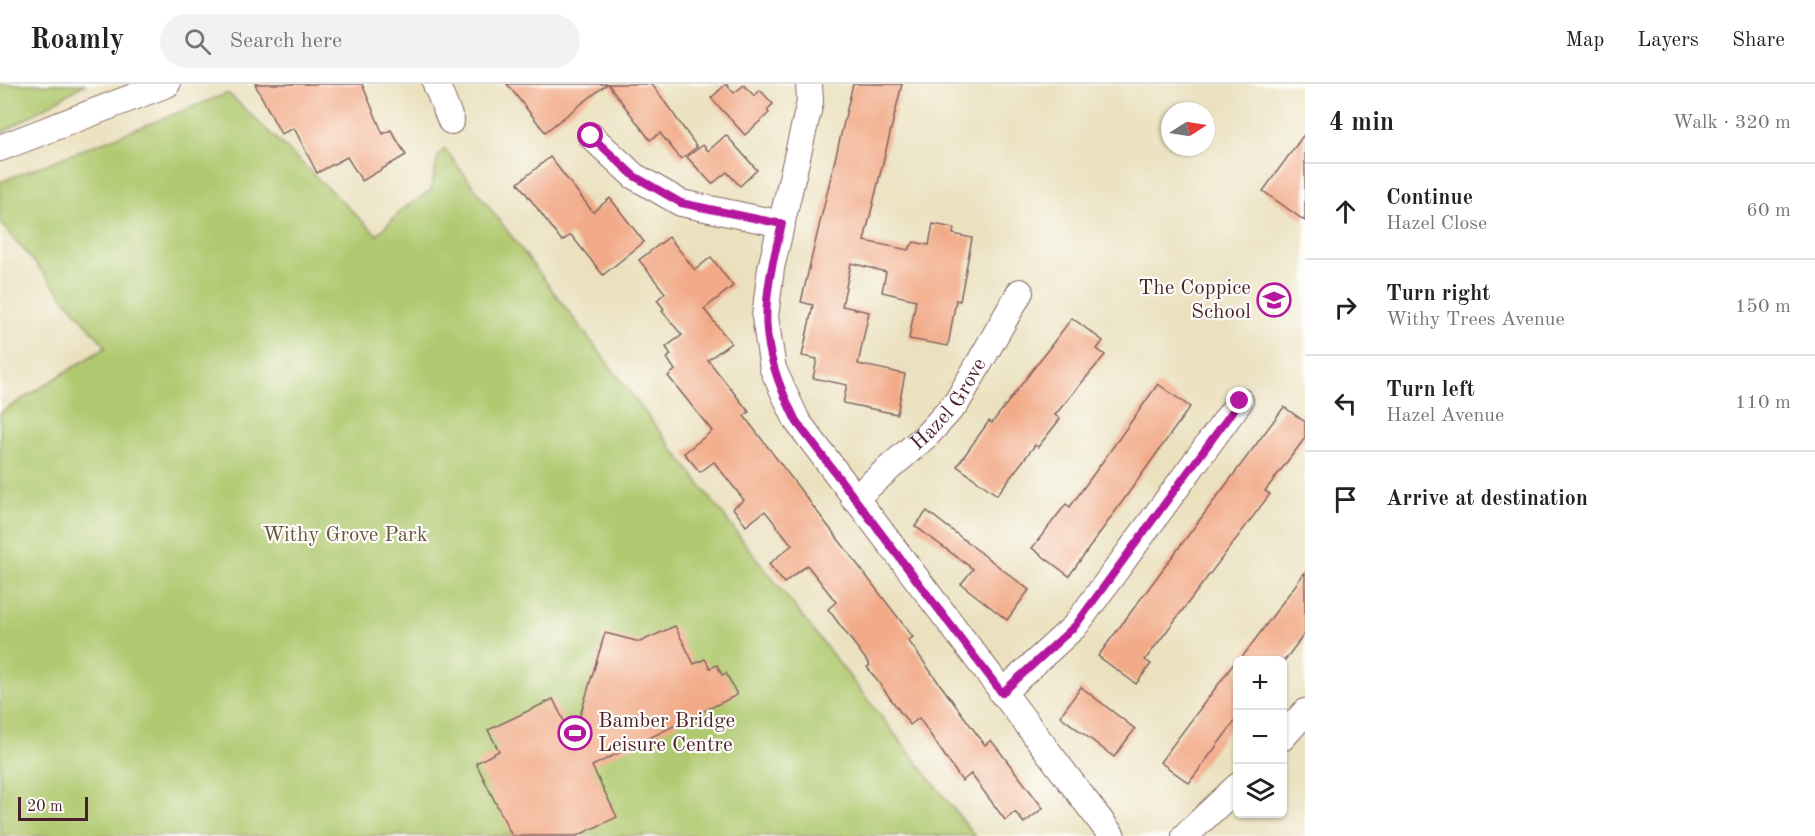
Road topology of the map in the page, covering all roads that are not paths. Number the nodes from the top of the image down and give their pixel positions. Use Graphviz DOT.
graph roads {
  1 [pos="167,84"];
  2 [pos="436,84"];
  3 [pos="809,84"];
  4 [pos="451,121"];
  5 [pos="591,136"];
  6 [pos="0,148"];
  7 [pos="782,224"];
  8 [pos="1020,292"];
  9 [pos="1240,401"];
  10 [pos="854,499"];
  11 [pos="1002,693"];
  12 [pos="1305,712"];
  13 [pos="1287,732"];
  14 [pos="1233,791"];
  15 [pos="1112,836"];
  16 [pos="1185,836"];
  1 -- 6 [label="street"];
  2 -- 4 [label="street"];
  3 -- 7 [label="street"];
  5 -- 7 [label="street"];
  7 -- 10 [label="street"];
  8 -- 10 [label="street, Hazel Grove"];
  9 -- 11 [label="street"];
  10 -- 11 [label="street"];
  11 -- 15 [label="street"];
  12 -- 13 [label="street"];
  14 -- 16 [label="street"];
}
